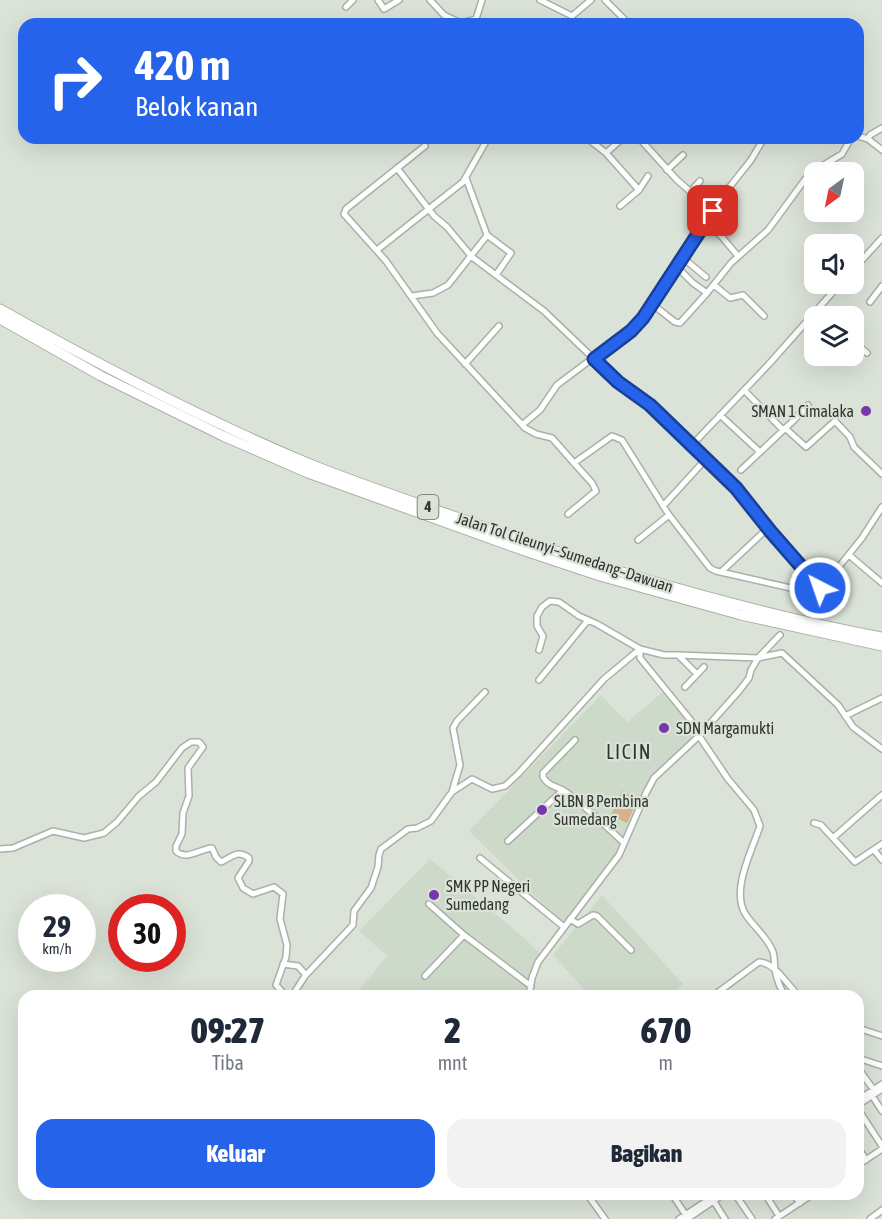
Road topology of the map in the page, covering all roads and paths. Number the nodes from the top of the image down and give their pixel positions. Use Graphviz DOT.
graph roads {
  1 [pos="353,0"];
  2 [pos="378,0"];
  3 [pos="399,0"];
  4 [pos="430,0"];
  5 [pos="482,0"];
  6 [pos="540,0"];
  7 [pos="591,0"];
  8 [pos="605,0"];
  9 [pos="346,6"];
  10 [pos="449,18"];
  11 [pos="476,18"];
  12 [pos="623,18"];
  13 [pos="882,128"];
  14 [pos="864,138"];
  15 [pos="868,139"];
  16 [pos="485,144"];
  17 [pos="595,144"];
  18 [pos="616,144"];
  19 [pos="644,144"];
  20 [pos="760,144"];
  21 [pos="848,144"];
  22 [pos="425,146"];
  23 [pos="882,150"];
  24 [pos="606,153"];
  25 [pos="684,155"];
  26 [pos="397,168"];
  27 [pos="667,170"];
  28 [pos="648,176"];
  29 [pos="466,178"];
  30 [pos="700,181"];
  31 [pos="639,190"];
  32 [pos="690,192"];
  33 [pos="620,206"];
  34 [pos="429,208"];
  35 [pos="713,211"];
  36 [pos="705,222"];
  37 [pos="487,235"];
  38 [pos="882,238"];
  39 [pos="377,250"];
  40 [pos="738,256"];
  41 [pos="864,256"];
  42 [pos="472,257"];
  43 [pos="683,258"];
  44 [pos="676,267"];
  45 [pos="496,275"];
  46 [pos="706,277"];
  47 [pos="714,285"];
  48 [pos="882,286"];
  49 [pos="707,293"];
  50 [pos="412,296"];
  51 [pos="870,302"];
  52 [pos="652,304"];
  53 [pos="0,309"];
  54 [pos="764,316"];
  55 [pos="0,319"];
  56 [pos="499,326"];
  57 [pos="804,328"];
  58 [pos="864,350"];
  59 [pos="867,353"];
  60 [pos="594,359"];
  61 [pos="465,364"];
  62 [pos="744,390"];
  63 [pos="808,405"];
  64 [pos="720,415"];
  65 [pos="522,425"];
  66 [pos="784,429"];
  67 [pos="692,444"];
  68 [pos="760,452"];
  69 [pos="706,459"];
  70 [pos="574,463"];
  71 [pos="741,470"];
  72 [pos="882,474"];
  73 [pos="663,506"];
  74 [pos="882,507"];
  75 [pos="568,514"];
  76 [pos="669,515"];
  77 [pos="768,528"];
  78 [pos="638,540"];
  79 [pos="849,555"];
  80 [pos="721,572"];
  81 [pos="882,583"];
  82 [pos="819,591"];
  83 [pos="809,604"];
  84 [pos="588,620"];
  85 [pos="780,635"];
  86 [pos="882,637"];
  87 [pos="882,646"];
  88 [pos="640,649"];
  89 [pos="539,651"];
  90 [pos="678,655"];
  91 [pos="758,658"];
  92 [pos="704,667"];
  93 [pos="697,674"];
  94 [pos="539,680"];
  95 [pos="685,687"];
  96 [pos="485,692"];
  97 [pos="882,698"];
  98 [pos="845,716"];
  99 [pos="700,734"];
  100 [pos="575,740"];
  101 [pos="882,749"];
  102 [pos="563,790"];
  103 [pos="452,792"];
  104 [pos="882,795"];
  105 [pos="814,823"];
  106 [pos="833,838"];
  107 [pos="508,841"];
  108 [pos="624,843"];
  109 [pos="882,844"];
  110 [pos="0,849"];
  111 [pos="874,850"];
  112 [pos="480,858"];
  113 [pos="882,860"];
  114 [pos="429,904"];
  115 [pos="570,919"];
  116 [pos="564,927"];
  117 [pos="464,935"];
  118 [pos="631,950"];
  119 [pos="283,964"];
  120 [pos="775,970"];
  121 [pos="306,975"];
  122 [pos="425,976"];
  123 [pos="531,986"];
  124 [pos="281,990"];
  125 [pos="296,990"];
  126 [pos="530,990"];
  127 [pos="721,990"];
  128 [pos="782,990"];
  129 [pos="793,990"];
  130 [pos="864,1030"];
  131 [pos="882,1036"];
  132 [pos="864,1060"];
  133 [pos="882,1066"];
  134 [pos="864,1078"];
  135 [pos="882,1084"];
  136 [pos="882,1089"];
  137 [pos="873,1092"];
  138 [pos="864,1097"];
  139 [pos="864,1101"];
  140 [pos="882,1111"];
  141 [pos="864,1117"];
  142 [pos="882,1148"];
  143 [pos="864,1157"];
  144 [pos="866,1160"];
  145 [pos="591,1200"];
  146 [pos="675,1200"];
  147 [pos="712,1200"];
  148 [pos="715,1200"];
  149 [pos="739,1200"];
  150 [pos="768,1200"];
  151 [pos="798,1200"];
  152 [pos="804,1200"];
  153 [pos="800,1203"];
  154 [pos="882,1210"];
  155 [pos="696,1214"];
  156 [pos="687,1217"];
  157 [pos="777,1218"];
  158 [pos="605,1219"];
  159 [pos="679,1219"];
  160 [pos="725,1219"];
  161 [pos="752,1219"];
  162 [pos="870,1219"];
  1 -- 9 [label="street"];
  2 -- 3 [label="street"];
  4 -- 10 [label="street"];
  5 -- 11 [label="street"];
  6 -- 7 [label="street"];
  8 -- 12 [label="street"];
  13 -- 15 [label="street"];
  14 -- 15 [label="street"];
  15 -- 23 [label="street"];
  16 -- 29 [label="street"];
  17 -- 24 [label="street"];
  18 -- 24 [label="street"];
  19 -- 27 [label="street"];
  20 -- 35 [label="street"];
  21 -- 40 [label="street"];
  22 -- 26 [label="street"];
  24 -- 31 [label="street"];
  25 -- 27 [label="street"];
  26 -- 34 [label="street"];
  26 -- 39 [label="street"];
  27 -- 32 [label="street"];
  28 -- 31 [label="street"];
  29 -- 34 [label="street"];
  29 -- 37 [label="street"];
  30 -- 32 [label="street"];
  31 -- 33 [label="street"];
  32 -- 35 [label="street"];
  34 -- 39 [label="street"];
  34 -- 42 [label="street"];
  35 -- 36 [label="street"];
  36 -- 40 [label="street"];
  36 -- 43 [label="street"];
  37 -- 42 [label="street"];
  37 -- 45 [label="street"];
  38 -- 41 [label="street"];
  39 -- 50 [label="street"];
  40 -- 47 [label="street"];
  42 -- 45 [label="street"];
  42 -- 50 [label="street"];
  43 -- 44 [label="street"];
  43 -- 46 [label="street"];
  44 -- 49 [label="street"];
  44 -- 52 [label="street"];
  45 -- 60 [label="street"];
  47 -- 49 [label="street"];
  47 -- 54 [label="street"];
  48 -- 51 [label="street"];
  49 -- 52 [label="street"];
  50 -- 61 [label="street"];
  52 -- 60 [label="street"];
  53 -- 86 [label="highway, Jalan Tol Cileunyi–Sumedang–Dawuan / 4"];
  55 -- 87 [label="highway, Jalan Tol Cileunyi–Sumedang–Dawuan / 4"];
  56 -- 61 [label="street"];
  57 -- 62 [label="street"];
  58 -- 59 [label="street"];
  60 -- 65 [label="street"];
  60 -- 67 [label="street"];
  61 -- 65 [label="street"];
  62 -- 64 [label="street"];
  62 -- 66 [label="street"];
  63 -- 66 [label="street"];
  64 -- 67 [label="street"];
  64 -- 68 [label="street"];
  65 -- 70 [label="street"];
  66 -- 68 [label="street"];
  66 -- 72 [label="street"];
  67 -- 69 [label="street"];
  68 -- 71 [label="street"];
  69 -- 73 [label="street"];
  69 -- 77 [label="street"];
  70 -- 73 [label="street"];
  70 -- 75 [label="street"];
  73 -- 76 [label="street"];
  74 -- 79 [label="street"];
  76 -- 78 [label="street"];
  76 -- 80 [label="street"];
  77 -- 80 [label="street"];
  77 -- 82 [label="street"];
  79 -- 81 [label="street"];
  79 -- 82 [label="street"];
  80 -- 82 [label="street"];
  82 -- 83 [label="street"];
  84 -- 88 [label="street"];
  84 -- 89 [label="street"];
  84 -- 94 [label="street"];
  85 -- 91 [label="street"];
  88 -- 90 [label="street"];
  88 -- 99 [label="street"];
  88 -- 103 [label="street"];
  90 -- 91 [label="street"];
  90 -- 93 [label="street"];
  91 -- 98 [label="street"];
  91 -- 99 [label="street"];
  92 -- 93 [label="street"];
  93 -- 95 [label="street"];
  96 -- 103 [label="street"];
  97 -- 98 [label="street"];
  98 -- 101 [label="street"];
  99 -- 108 [label="street"];
  99 -- 120 [label="street"];
  100 -- 102 [label="street"];
  102 -- 107 [label="street"];
  102 -- 108 [label="street"];
  103 -- 121 [label="street"];
  104 -- 106 [label="street"];
  105 -- 106 [label="street"];
  106 -- 111 [label="street"];
  108 -- 115 [label="street"];
  109 -- 111 [label="street"];
  110 -- 119 [label="street"];
  111 -- 113 [label="street"];
  112 -- 116 [label="street"];
  114 -- 117 [label="street"];
  115 -- 116 [label="street"];
  115 -- 118 [label="street"];
  116 -- 123 [label="street"];
  117 -- 122 [label="street"];
  117 -- 123 [label="street"];
  119 -- 121 [label="street"];
  119 -- 124 [label="street"];
  120 -- 127 [label="street"];
  120 -- 128 [label="street"];
  120 -- 129 [label="street"];
  121 -- 125 [label="street"];
  123 -- 126 [label="street"];
  130 -- 131 [label="street"];
  132 -- 133 [label="street"];
  134 -- 137 [label="street"];
  135 -- 137 [label="street"];
  136 -- 137 [label="street"];
  137 -- 138 [label="street"];
  137 -- 139 [label="street"];
  137 -- 140 [label="street"];
  141 -- 142 [label="street"];
  142 -- 144 [label="street"];
  143 -- 144 [label="street"];
  145 -- 158 [label="street"];
  146 -- 156 [label="street"];
  147 -- 155 [label="street"];
  148 -- 160 [label="street"];
  149 -- 161 [label="street"];
  150 -- 157 [label="street"];
  151 -- 153 [label="street"];
  152 -- 153 [label="street"];
  153 -- 157 [label="street"];
  154 -- 162 [label="street"];
  155 -- 156 [label="street"];
  156 -- 159 [label="street"];
}
